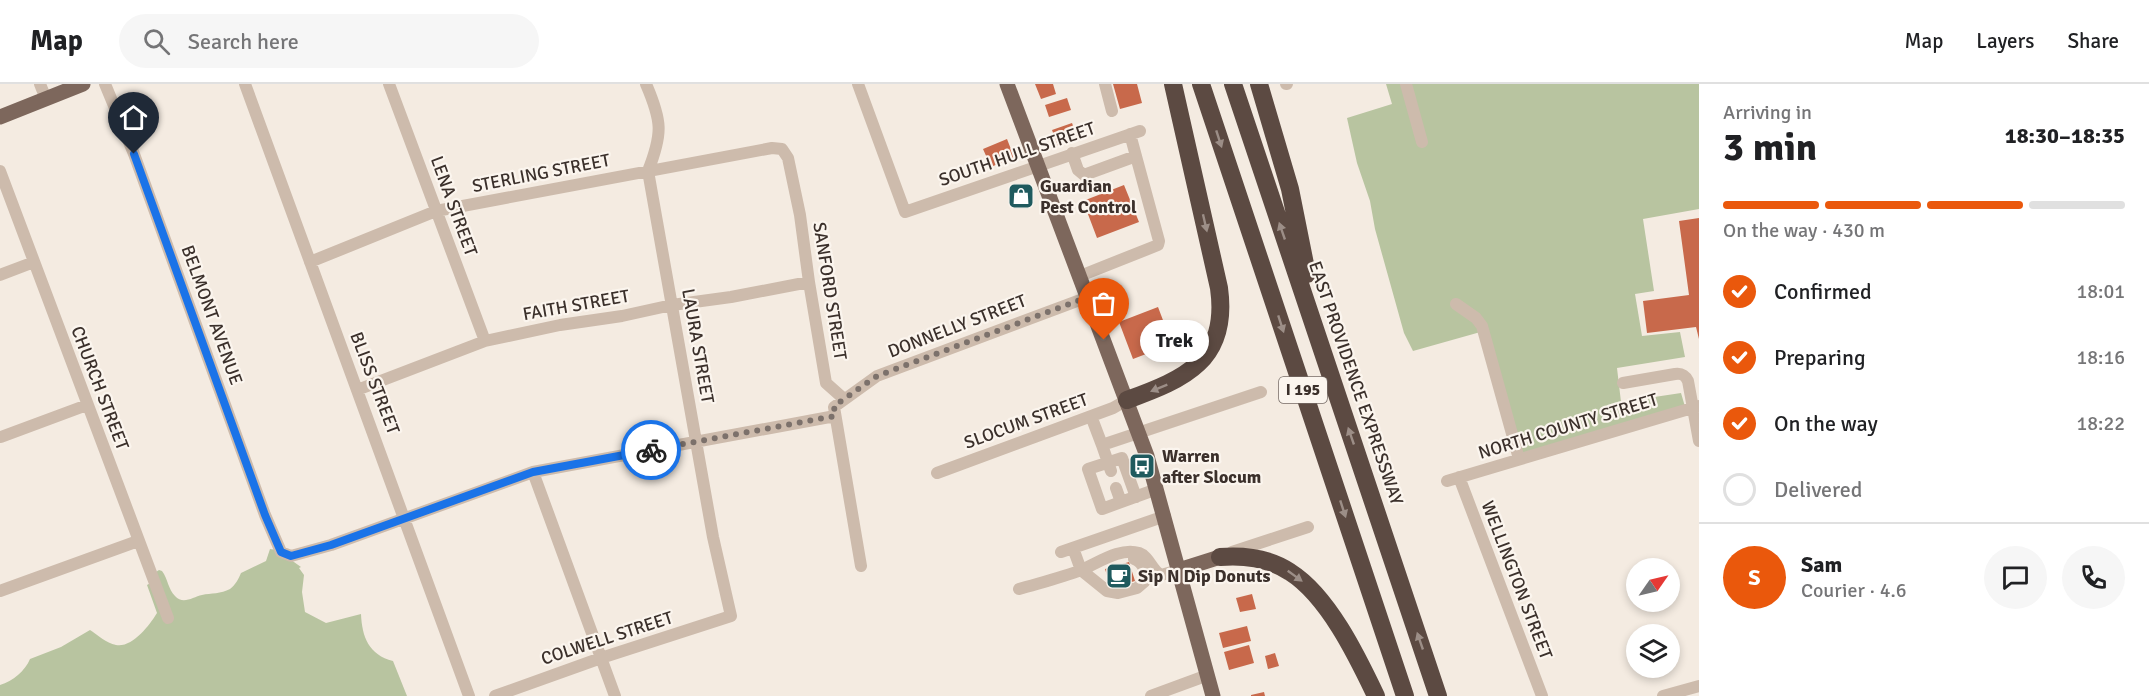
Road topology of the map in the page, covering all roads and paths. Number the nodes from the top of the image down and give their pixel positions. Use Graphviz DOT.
graph roads {
  1 [pos="40,84"];
  2 [pos="84,84"];
  3 [pos="105,84"];
  4 [pos="245,84"];
  5 [pos="389,84"];
  6 [pos="646,84"];
  7 [pos="858,84"];
  8 [pos="1007,84"];
  9 [pos="1105,84"];
  10 [pos="1173,84"];
  11 [pos="1201,84"];
  12 [pos="1233,84"];
  13 [pos="1259,84"];
  14 [pos="1406,84"];
  15 [pos="46,99"];
  16 [pos="1112,111"];
  17 [pos="0,117"];
  18 [pos="1422,142"];
  19 [pos="785,152"];
  20 [pos="1072,153"];
  21 [pos="1136,156"];
  22 [pos="1038,166"];
  23 [pos="0,171"];
  24 [pos="648,171"];
  25 [pos="436,211"];
  26 [pos="310,261"];
  27 [pos="34,262"];
  28 [pos="0,275"];
  29 [pos="1080,276"];
  30 [pos="809,282"];
  31 [pos="1088,297"];
  32 [pos="1456,304"];
  33 [pos="672,305"];
  34 [pos="485,341"];
  35 [pos="1321,346"];
  36 [pos="1623,383"];
  37 [pos="357,390"];
  38 [pos="1261,392"];
  39 [pos="844,399"];
  40 [pos="1127,400"];
  41 [pos="87,405"];
  42 [pos="1696,407"];
  43 [pos="835,416"];
  44 [pos="1091,416"];
  45 [pos="1138,432"];
  46 [pos="1,437"];
  47 [pos="1699,441"];
  48 [pos="696,442"];
  49 [pos="1102,445"];
  50 [pos="1519,459"];
  51 [pos="1109,467"];
  52 [pos="533,472"];
  53 [pos="938,473"];
  54 [pos="1453,479"];
  55 [pos="1116,488"];
  56 [pos="1157,489"];
  57 [pos="1136,497"];
  58 [pos="1121,502"];
  59 [pos="1165,516"];
  60 [pos="405,517"];
  61 [pos="1308,527"];
  62 [pos="138,541"];
  63 [pos="1073,548"];
  64 [pos="1061,552"];
  65 [pos="1220,556"];
  66 [pos="861,566"];
  67 [pos="1085,568"];
  68 [pos="1179,570"];
  69 [pos="1019,589"];
  70 [pos="0,591"];
  71 [pos="731,616"];
  72 [pos="168,618"];
  73 [pos="601,658"];
  74 [pos="1208,675"];
  75 [pos="1699,686"];
  76 [pos="469,696"];
  77 [pos="495,696"];
  78 [pos="615,696"];
  79 [pos="1151,696"];
  80 [pos="1214,696"];
  81 [pos="1376,696"];
  82 [pos="1405,696"];
  83 [pos="1438,696"];
  84 [pos="1542,696"];
  85 [pos="1663,696"];
  1 -- 15 [label="street"];
  2 -- 15 [label="main road"];
  3 -- 60 [label="street, BELMONT AVENUE"];
  4 -- 26 [label="street, BLISS STREET"];
  5 -- 25 [label="street, LENA STREET"];
  6 -- 24 [label="street, LAURA STREET"];
  7 -- 22 [label="street, SOUTH HULL STREET"];
  8 -- 22 [label="main road"];
  9 -- 16 [label="street"];
  10 -- 40 [label="highway, one-way"];
  11 -- 82 [label="highway, I 195, one-way"];
  35 -- 12 [label="highway, EAST PROVIDENCE EXPRESSWAY / I 195, one-way"];
  13 -- 35 [label="highway"];
  14 -- 18 [label="street"];
  15 -- 17 [label="main road"];
  19 -- 24 [label="street, STERLING STREET"];
  19 -- 30 [label="street, SANFORD STREET"];
  20 -- 21 [label="street"];
  20 -- 21 [label="street, SOUTH HULL STREET"];
  20 -- 22 [label="street, SOUTH HULL STREET"];
  21 -- 29 [label="street"];
  22 -- 29 [label="main road"];
  23 -- 27 [label="street, CHURCH STREET"];
  24 -- 25 [label="street, STERLING STREET"];
  24 -- 33 [label="street, LAURA STREET"];
  25 -- 26 [label="street, STERLING STREET"];
  25 -- 34 [label="street, LENA STREET"];
  26 -- 37 [label="street, BLISS STREET"];
  27 -- 28 [label="street"];
  27 -- 41 [label="street, CHURCH STREET"];
  29 -- 31 [label="main road"];
  30 -- 33 [label="street, FAITH STREET"];
  30 -- 39 [label="street, SANFORD STREET"];
  31 -- 39 [label="street, DONNELLY STREET"];
  31 -- 40 [label="main road"];
  32 -- 50 [label="street"];
  33 -- 34 [label="street, FAITH STREET"];
  33 -- 48 [label="street, LAURA STREET"];
  34 -- 37 [label="street, FAITH STREET"];
  83 -- 35 [label="highway, EAST PROVIDENCE EXPRESSWAY / I 195, one-way"];
  36 -- 42 [label="street"];
  37 -- 60 [label="street, BLISS STREET"];
  38 -- 45 [label="street"];
  39 -- 43 [label="street"];
  40 -- 44 [label="street, SLOCUM STREET"];
  40 -- 45 [label="main road"];
  41 -- 46 [label="street"];
  41 -- 62 [label="street, CHURCH STREET"];
  42 -- 47 [label="street"];
  42 -- 50 [label="street, NORTH COUNTY STREET"];
  43 -- 48 [label="street"];
  43 -- 66 [label="street"];
  44 -- 49 [label="street"];
  44 -- 53 [label="street, SLOCUM STREET"];
  45 -- 49 [label="street"];
  45 -- 56 [label="main road"];
  48 -- 52 [label="street"];
  48 -- 71 [label="street, LAURA STREET"];
  49 -- 51 [label="street"];
  50 -- 54 [label="street, NORTH COUNTY STREET"];
  51 -- 57 [label="street"];
  51 -- 58 [label="street"];
  52 -- 60 [label="street"];
  52 -- 73 [label="street"];
  54 -- 84 [label="street, WELLINGTON STREET"];
  55 -- 58 [label="street"];
  56 -- 57 [label="street"];
  56 -- 59 [label="main road"];
  57 -- 58 [label="street"];
  59 -- 63 [label="street"];
  59 -- 68 [label="main road"];
  60 -- 76 [label="street, BLISS STREET"];
  61 -- 65 [label="street"];
  62 -- 70 [label="street"];
  62 -- 72 [label="street, CHURCH STREET"];
  63 -- 64 [label="street"];
  63 -- 67 [label="street"];
  65 -- 68 [label="main road"];
  65 -- 81 [label="highway, one-way"];
  67 -- 68 [label="street"];
  67 -- 69 [label="street"];
  68 -- 74 [label="main road"];
  71 -- 73 [label="street, COLWELL STREET"];
  73 -- 77 [label="street, COLWELL STREET"];
  73 -- 78 [label="street"];
  74 -- 79 [label="street"];
  74 -- 80 [label="main road"];
  75 -- 85 [label="street"];
}
